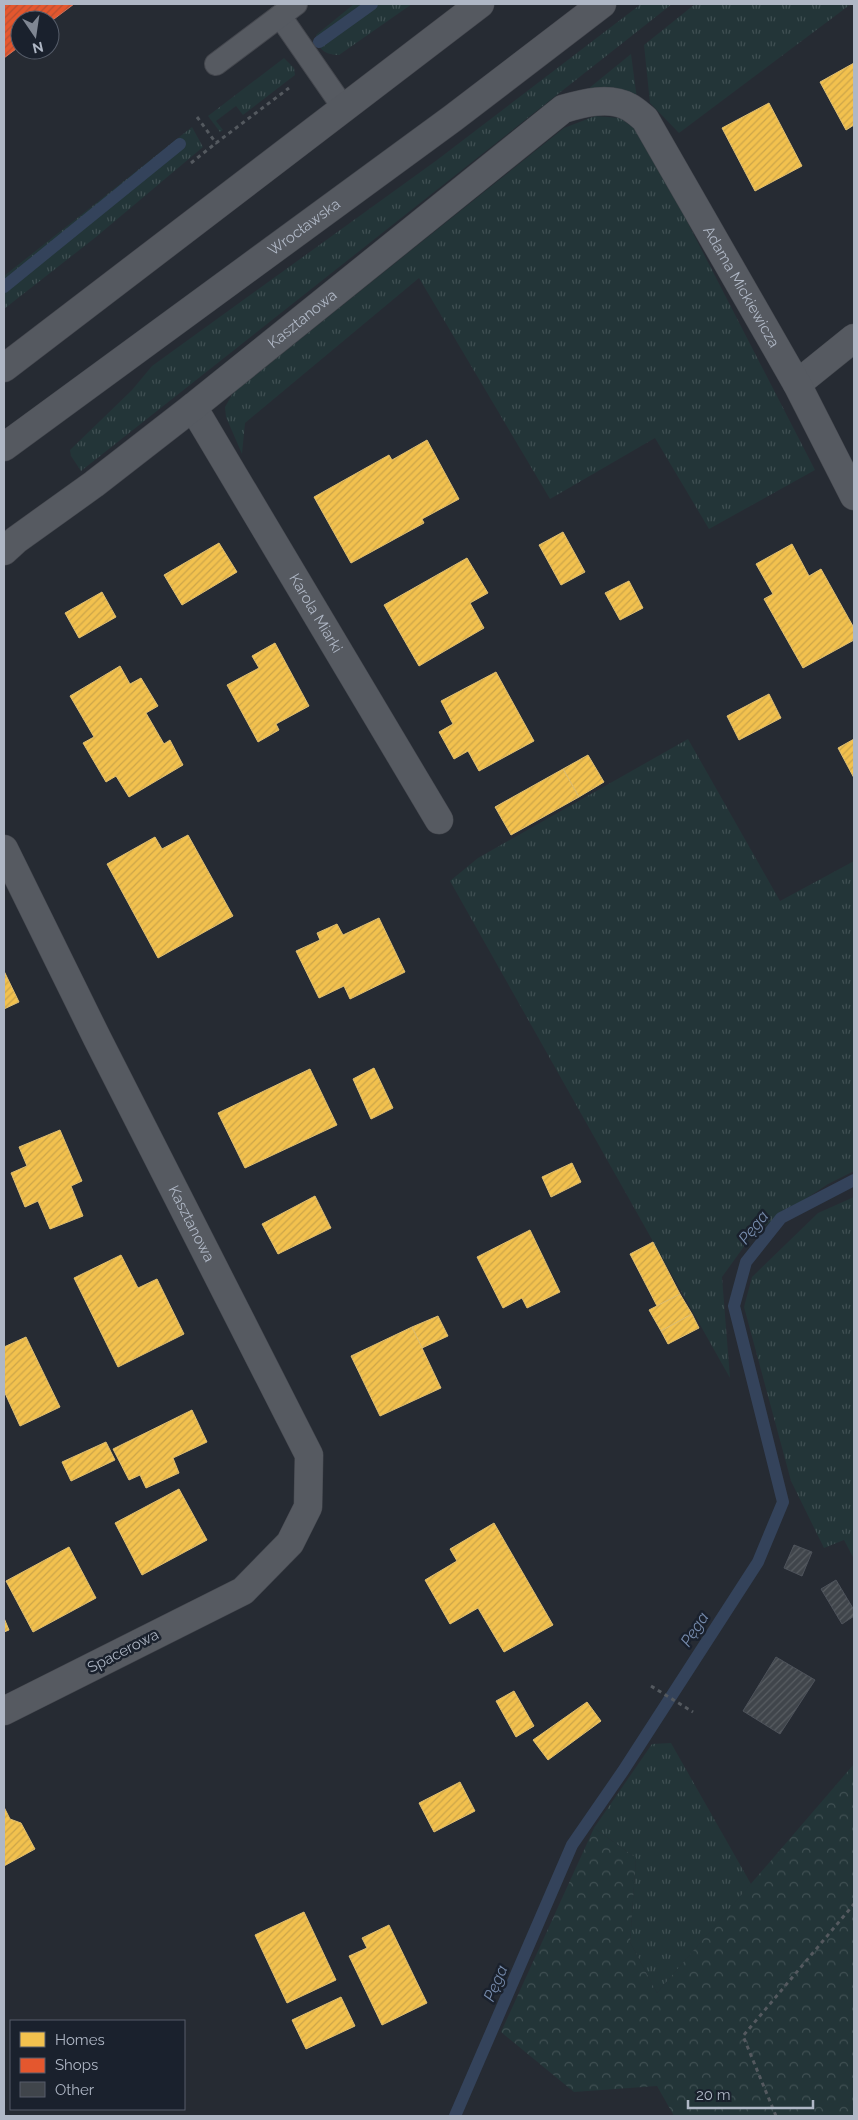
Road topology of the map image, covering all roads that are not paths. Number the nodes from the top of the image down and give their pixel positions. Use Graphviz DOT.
graph roads {
  1 [pos="480,4"];
  2 [pos="602,4"];
  3 [pos="288,10"];
  4 [pos="216,64"];
  5 [pos="605,101"];
  6 [pos="343,108"];
  7 [pos="854,338"];
  8 [pos="4,368"];
  9 [pos="797,384"];
  10 [pos="193,407"];
  11 [pos="4,447"];
  12 [pos="854,496"];
  13 [pos="4,551"];
  14 [pos="439,820"];
  15 [pos="4,849"];
  16 [pos="243,1591"];
  17 [pos="4,1711"];
  1 -- 6 [label="main road"];
  2 -- 11 [label="main road, Wrocławska"];
  3 -- 4 [label="lane"];
  3 -- 6 [label="lane"];
  5 -- 9 [label="street, Adama Mickiewicza"];
  5 -- 10 [label="street, Kasztanowa"];
  6 -- 8 [label="main road"];
  7 -- 9 [label="street"];
  9 -- 12 [label="street, Adama Mickiewicza"];
  10 -- 13 [label="street, Kasztanowa"];
  10 -- 14 [label="street, Karola Miarki"];
  15 -- 16 [label="street, Kasztanowa"];
  16 -- 17 [label="street, Spacerowa"];
}
